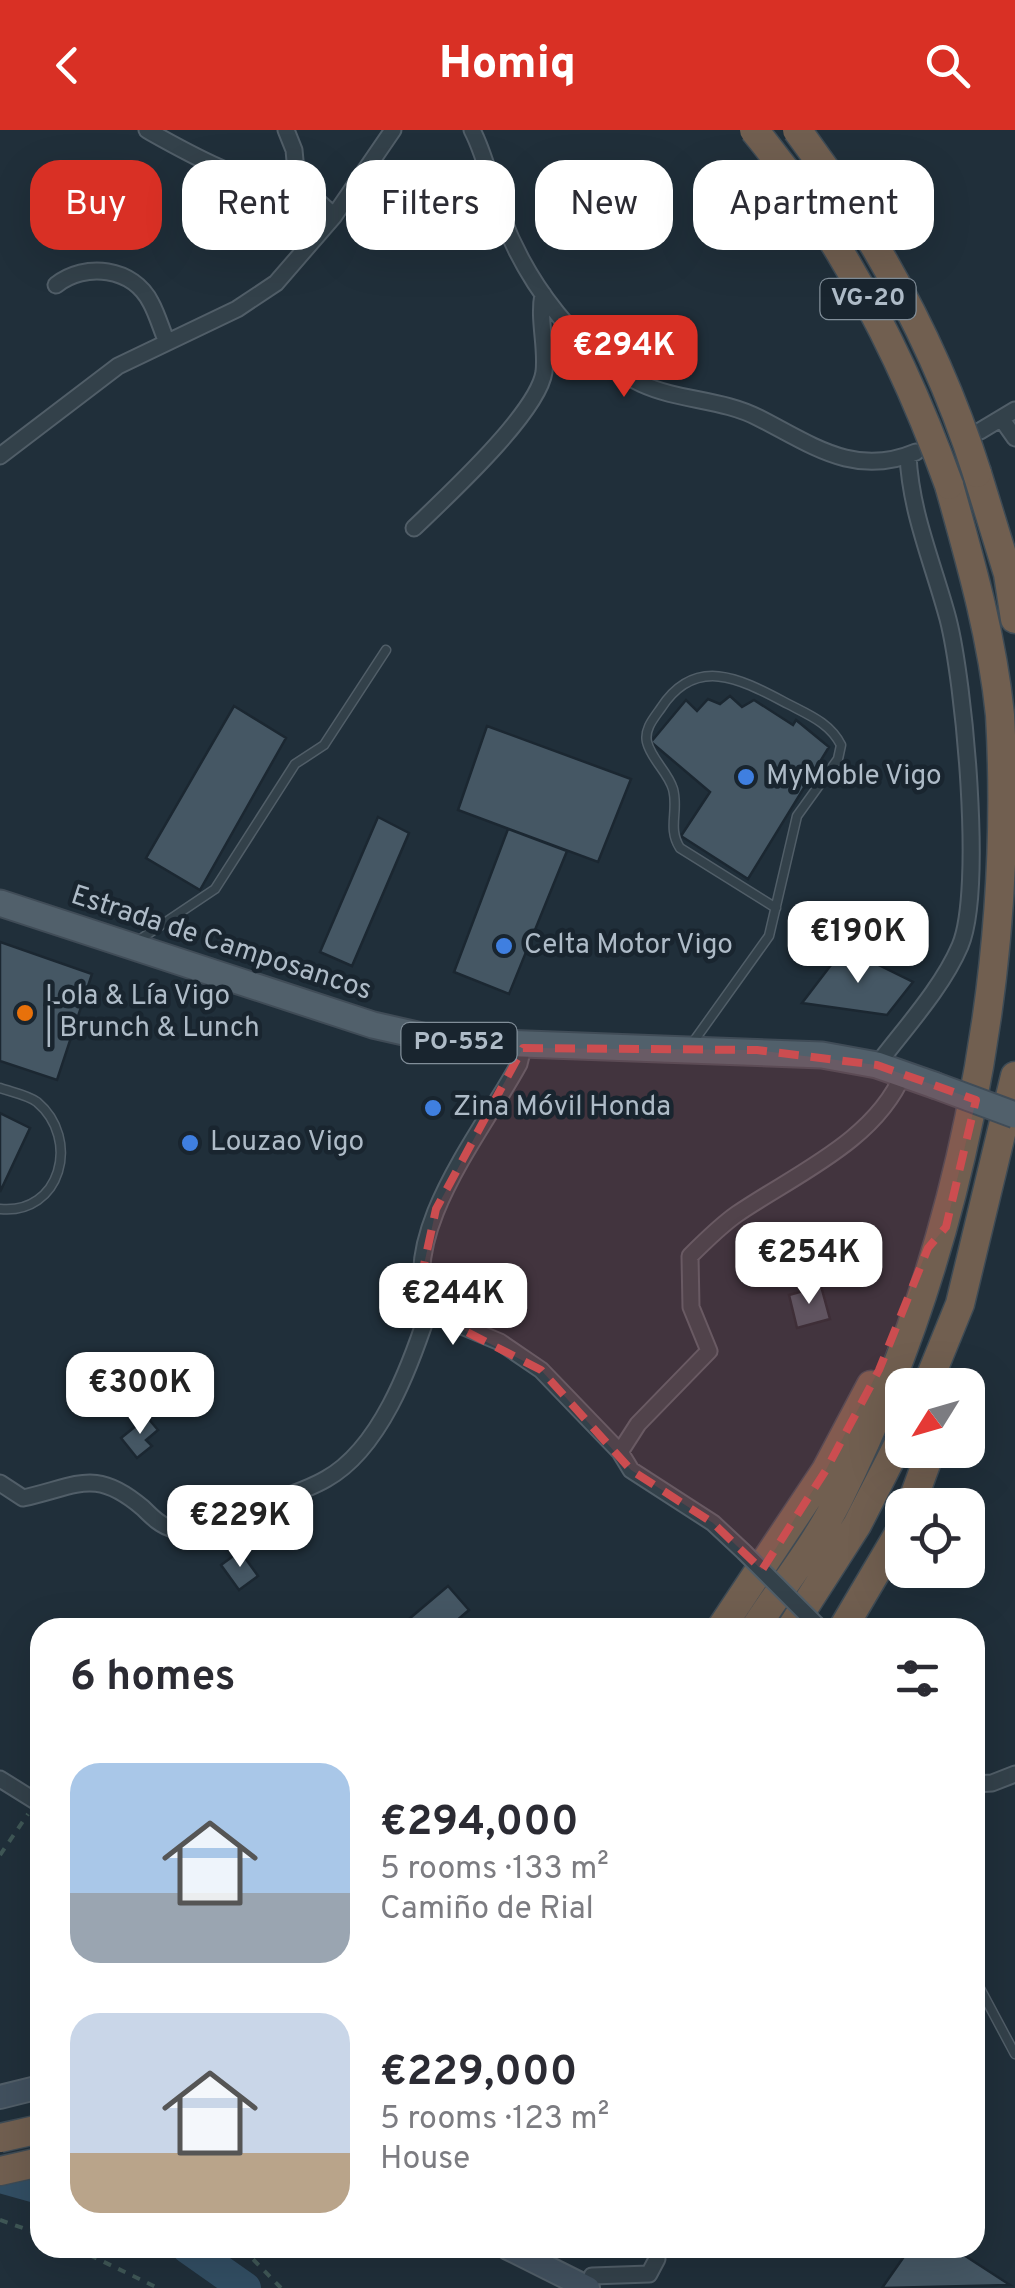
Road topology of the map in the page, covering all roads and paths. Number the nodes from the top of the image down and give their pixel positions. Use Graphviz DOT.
graph roads {
  1 [pos="147,130"];
  2 [pos="286,130"];
  3 [pos="393,130"];
  4 [pos="472,130"];
  5 [pos="754,130"];
  6 [pos="797,130"];
  7 [pos="204,160"];
  8 [pos="295,160"];
  9 [pos="326,208"];
  10 [pos="334,216"];
  11 [pos="56,285"];
  12 [pos="543,294"];
  13 [pos="166,340"];
  14 [pos="1009,416"];
  15 [pos="980,431"];
  16 [pos="1015,438"];
  17 [pos="0,456"];
  18 [pos="414,528"];
  19 [pos="1015,619"];
  20 [pos="386,650"];
  21 [pos="0,903"];
  22 [pos="776,908"];
  23 [pos="132,946"];
  24 [pos="523,1048"];
  25 [pos="688,1048"];
  26 [pos="877,1065"];
  27 [pos="902,1074"];
  28 [pos="1015,1076"];
  29 [pos="0,1088"];
  30 [pos="1015,1115"];
  31 [pos="0,1209"];
  32 [pos="946,1227"];
  33 [pos="960,1304"];
  34 [pos="428,1312"];
  35 [pos="934,1368"];
  36 [pos="949,1368"];
  37 [pos="620,1452"];
  38 [pos="886,1468"];
  39 [pos="0,1484"];
  40 [pos="885,1557"];
  41 [pos="728,1618"];
  42 [pos="762,1618"];
  43 [pos="797,1618"];
  44 [pos="810,1618"];
  45 [pos="849,1618"];
  46 [pos="1015,1774"];
  47 [pos="0,1779"];
  48 [pos="985,1784"];
  49 [pos="30,1798"];
  50 [pos="30,1814"];
  51 [pos="0,1855"];
  52 [pos="985,1997"];
  53 [pos="1015,2054"];
  54 [pos="30,2090"];
  55 [pos="0,2097"];
  56 [pos="30,2131"];
  57 [pos="0,2138"];
  58 [pos="30,2164"];
  59 [pos="0,2171"];
  60 [pos="0,2220"];
  61 [pos="30,2230"];
  62 [pos="96,2258"];
  63 [pos="252,2258"];
  64 [pos="528,2258"];
  65 [pos="656,2258"];
  66 [pos="158,2288"];
  67 [pos="282,2288"];
  68 [pos="588,2288"];
  1 -- 7 [label="street"];
  2 -- 8 [label="street"];
  3 -- 10 [label="street"];
  4 -- 12 [label="street"];
  5 -- 32 [label="highway, VG-20, bridge"];
  6 -- 19 [label="highway, VG-20, bridge"];
  9 -- 10 [label="street"];
  10 -- 13 [label="street"];
  11 -- 13 [label="street"];
  12 -- 18 [label="street"];
  12 -- 26 [label="street"];
  13 -- 17 [label="street"];
  14 -- 15 [label="street"];
  14 -- 16 [label="street"];
  20 -- 23 [label="lane"];
  21 -- 23 [label="main road, Estrada de Camposancos / PO-552"];
  22 -- 22 [label="lane"];
  22 -- 25 [label="lane"];
  23 -- 24 [label="main road, Estrada de Camposancos / PO-552"];
  24 -- 25 [label="main road, Estrada de Camposancos / PO-552"];
  24 -- 34 [label="street"];
  25 -- 26 [label="main road, Estrada de Camposancos / PO-552"];
  26 -- 27 [label="main road, Estrada de Camposancos / PO-552"];
  27 -- 30 [label="main road, Estrada de Camposancos / PO-552, bridge"];
  27 -- 37 [label="street"];
  28 -- 33 [label="highway"];
  29 -- 31 [label="lane"];
  32 -- 41 [label="highway"];
  32 -- 42 [label="highway, VG-20"];
  33 -- 35 [label="highway"];
  33 -- 36 [label="highway"];
  34 -- 37 [label="street"];
  34 -- 39 [label="street"];
  37 -- 44 [label="street, bridge"];
  38 -- 43 [label="highway"];
  40 -- 45 [label="highway"];
  46 -- 48 [label="street"];
  47 -- 49 [label="street"];
  50 -- 51 [label="path"];
  52 -- 53 [label="lane"];
  54 -- 55 [label="main road"];
  56 -- 57 [label="highway, bridge"];
  58 -- 59 [label="highway"];
  60 -- 61 [label="path"];
  62 -- 66 [label="path"];
  63 -- 67 [label="path"];
  64 -- 68 [label="main road"];
  65 -- 68 [label="street"];
}
